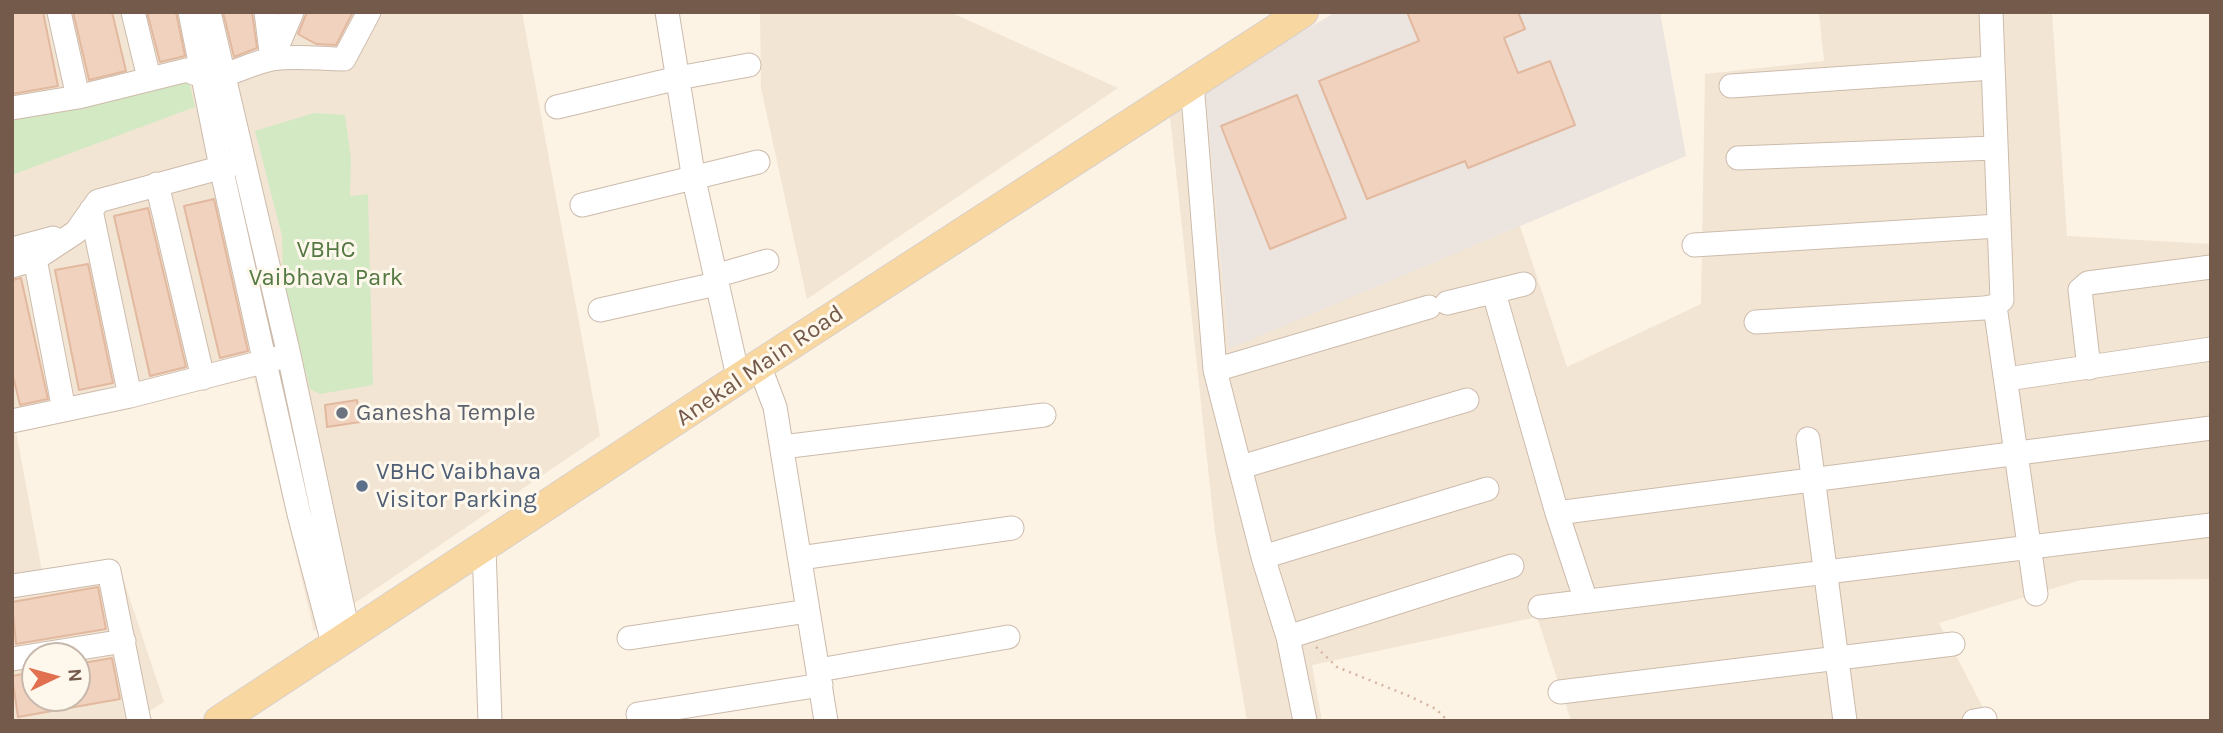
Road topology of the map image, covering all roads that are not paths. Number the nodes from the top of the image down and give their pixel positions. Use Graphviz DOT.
graph roads {
  1 [pos="59,12"];
  2 [pos="133,12"];
  3 [pos="190,12"];
  4 [pos="209,12"];
  5 [pos="266,12"];
  6 [pos="292,12"];
  7 [pos="369,12"];
  8 [pos="667,12"];
  9 [pos="1303,12"];
  10 [pos="1991,12"];
  11 [pos="272,59"];
  12 [pos="749,65"];
  13 [pos="1992,68"];
  14 [pos="213,76"];
  15 [pos="149,78"];
  16 [pos="678,78"];
  17 [pos="1192,83"];
  18 [pos="1731,86"];
  19 [pos="78,97"];
  20 [pos="557,107"];
  21 [pos="12,108"];
  22 [pos="1994,148"];
  23 [pos="1738,158"];
  24 [pos="244,161"];
  25 [pos="758,162"];
  26 [pos="221,167"];
  27 [pos="694,180"];
  28 [pos="157,184"];
  29 [pos="582,205"];
  30 [pos="91,210"];
  31 [pos="1998,226"];
  32 [pos="76,232"];
  33 [pos="1695,246"];
  34 [pos="12,249"];
  35 [pos="35,259"];
  36 [pos="767,261"];
  37 [pos="12,266"];
  38 [pos="2211,267"];
  39 [pos="716,280"];
  40 [pos="1524,284"];
  41 [pos="1494,293"];
  42 [pos="1996,306"];
  43 [pos="600,310"];
  44 [pos="1756,322"];
  45 [pos="2211,349"];
  46 [pos="289,355"];
  47 [pos="266,361"];
  48 [pos="2089,368"];
  49 [pos="1215,370"];
  50 [pos="749,373"];
  51 [pos="203,378"];
  52 [pos="2007,379"];
  53 [pos="131,396"];
  54 [pos="1467,400"];
  55 [pos="64,410"];
  56 [pos="1044,415"];
  57 [pos="12,421"];
  58 [pos="2211,428"];
  59 [pos="1808,439"];
  60 [pos="782,447"];
  61 [pos="2017,454"];
  62 [pos="1241,467"];
  63 [pos="1812,479"];
  64 [pos="1487,489"];
  65 [pos="1557,513"];
  66 [pos="2211,526"];
  67 [pos="1012,528"];
  68 [pos="2029,546"];
  69 [pos="484,548"];
  70 [pos="1263,556"];
  71 [pos="800,558"];
  72 [pos="1512,566"];
  73 [pos="1826,571"];
  74 [pos="12,586"];
  75 [pos="2036,594"];
  76 [pos="1586,601"];
  77 [pos="1540,607"];
  78 [pos="808,611"];
  79 [pos="1295,635"];
  80 [pos="1008,637"];
  81 [pos="629,638"];
  82 [pos="124,640"];
  83 [pos="342,642"];
  84 [pos="1953,644"];
  85 [pos="12,659"];
  86 [pos="1837,660"];
  87 [pos="820,678"];
  88 [pos="1560,692"];
  89 [pos="638,714"];
  90 [pos="136,716"];
  91 [pos="219,721"];
  92 [pos="490,721"];
  93 [pos="826,721"];
  94 [pos="1305,721"];
  95 [pos="1845,721"];
  1 -- 19 [label="street"];
  2 -- 15 [label="street"];
  3 -- 14 [label="street"];
  4 -- 14 [label="street"];
  5 -- 11 [label="street"];
  6 -- 11 [label="street"];
  7 -- 11 [label="street"];
  8 -- 16 [label="street"];
  9 -- 17 [label="main road, Anekal Main Road"];
  10 -- 13 [label="street"];
  11 -- 14 [label="street"];
  12 -- 16 [label="street"];
  13 -- 18 [label="street"];
  13 -- 22 [label="street"];
  14 -- 15 [label="street"];
  14 -- 24 [label="street"];
  14 -- 26 [label="street"];
  15 -- 19 [label="street"];
  16 -- 20 [label="street"];
  16 -- 27 [label="street"];
  17 -- 49 [label="street"];
  17 -- 50 [label="main road, Anekal Main Road"];
  19 -- 21 [label="street"];
  22 -- 23 [label="street"];
  22 -- 31 [label="street"];
  24 -- 26 [label="street"];
  24 -- 46 [label="street"];
  25 -- 27 [label="street"];
  26 -- 28 [label="street"];
  26 -- 47 [label="street"];
  27 -- 29 [label="street"];
  27 -- 39 [label="street"];
  28 -- 30 [label="street"];
  28 -- 51 [label="street"];
  30 -- 32 [label="street"];
  30 -- 53 [label="street"];
  31 -- 33 [label="street"];
  31 -- 42 [label="street"];
  32 -- 34 [label="street"];
  32 -- 35 [label="street"];
  35 -- 37 [label="street"];
  35 -- 55 [label="street"];
  36 -- 39 [label="street"];
  38 -- 48 [label="street"];
  39 -- 43 [label="street"];
  39 -- 50 [label="street"];
  40 -- 41 [label="street"];
  41 -- 49 [label="street"];
  41 -- 65 [label="street"];
  42 -- 44 [label="street"];
  42 -- 52 [label="street"];
  45 -- 48 [label="street"];
  46 -- 47 [label="street"];
  46 -- 83 [label="street"];
  47 -- 51 [label="street"];
  47 -- 83 [label="street"];
  48 -- 52 [label="street"];
  49 -- 62 [label="street"];
  50 -- 60 [label="street"];
  50 -- 69 [label="main road, Anekal Main Road"];
  51 -- 53 [label="street"];
  52 -- 61 [label="street"];
  53 -- 55 [label="street"];
  54 -- 62 [label="street"];
  55 -- 57 [label="street"];
  56 -- 60 [label="street"];
  58 -- 61 [label="street"];
  59 -- 63 [label="street"];
  60 -- 71 [label="street"];
  61 -- 63 [label="street"];
  61 -- 68 [label="street"];
  62 -- 70 [label="street"];
  63 -- 65 [label="street"];
  63 -- 73 [label="street"];
  64 -- 70 [label="street"];
  65 -- 76 [label="street"];
  66 -- 68 [label="street"];
  67 -- 71 [label="street"];
  68 -- 73 [label="street"];
  68 -- 75 [label="street"];
  69 -- 83 [label="main road, Anekal Main Road"];
  69 -- 92 [label="street"];
  70 -- 79 [label="street"];
  71 -- 78 [label="street"];
  72 -- 79 [label="street"];
  73 -- 76 [label="street"];
  73 -- 86 [label="street"];
  74 -- 82 [label="street"];
  76 -- 77 [label="street"];
  78 -- 81 [label="street"];
  78 -- 87 [label="street"];
  79 -- 94 [label="street"];
  80 -- 87 [label="street"];
  82 -- 85 [label="street"];
  82 -- 90 [label="street"];
  83 -- 91 [label="main road, Anekal Main Road"];
  84 -- 86 [label="street"];
  86 -- 88 [label="street"];
  86 -- 95 [label="street"];
  87 -- 89 [label="street"];
  87 -- 93 [label="street"];
}
